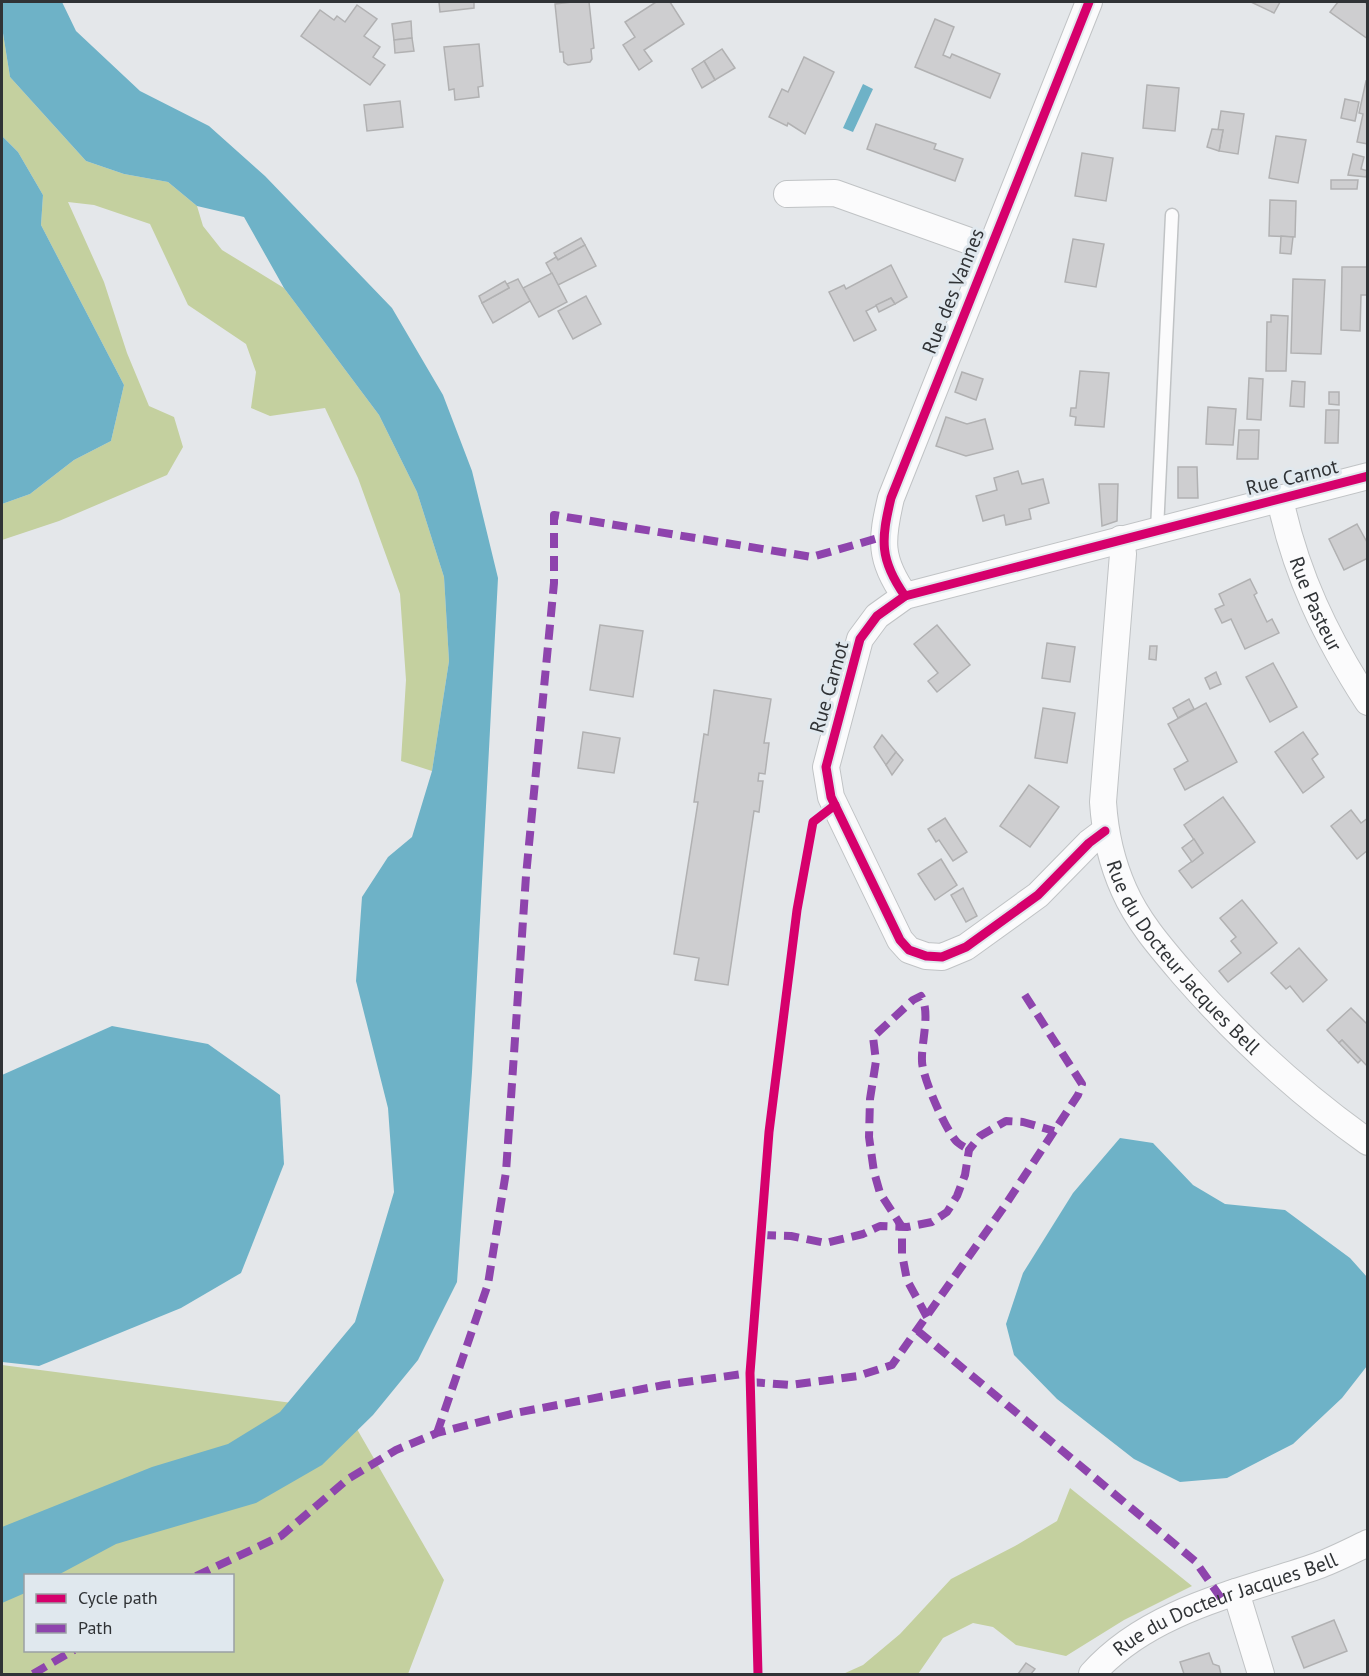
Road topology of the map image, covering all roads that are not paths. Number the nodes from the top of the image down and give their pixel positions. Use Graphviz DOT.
graph roads {
  1 [pos="1089,2"];
  2 [pos="787,194"];
  3 [pos="1172,215"];
  4 [pos="989,248"];
  5 [pos="1368,476"];
  6 [pos="1280,499"];
  7 [pos="1157,530"];
  8 [pos="1121,540"];
  9 [pos="905,596"];
  10 [pos="1368,702"];
  11 [pos="1105,831"];
  12 [pos="1368,1142"];
  13 [pos="1368,1543"];
  14 [pos="1236,1592"];
  15 [pos="1092,1674"];
  16 [pos="1261,1674"];
  1 -- 4 [label="street, Rue des Vannes"];
  2 -- 4 [label="street"];
  3 -- 7 [label="lane"];
  4 -- 9 [label="street, Rue des Vannes"];
  5 -- 6 [label="street, Rue Carnot"];
  6 -- 7 [label="street, Rue Carnot"];
  6 -- 10 [label="street, Rue Pasteur"];
  7 -- 8 [label="street, Rue Carnot"];
  8 -- 9 [label="street, Rue Carnot"];
  8 -- 11 [label="street, Rue du Docteur Jacques Bell"];
  9 -- 11 [label="street, Rue Carnot"];
  11 -- 12 [label="street, Rue du Docteur Jacques Bell"];
  13 -- 14 [label="street, Rue du Docteur Jacques Bell"];
  14 -- 15 [label="street, Rue du Docteur Jacques Bell"];
  14 -- 16 [label="street"];
}
